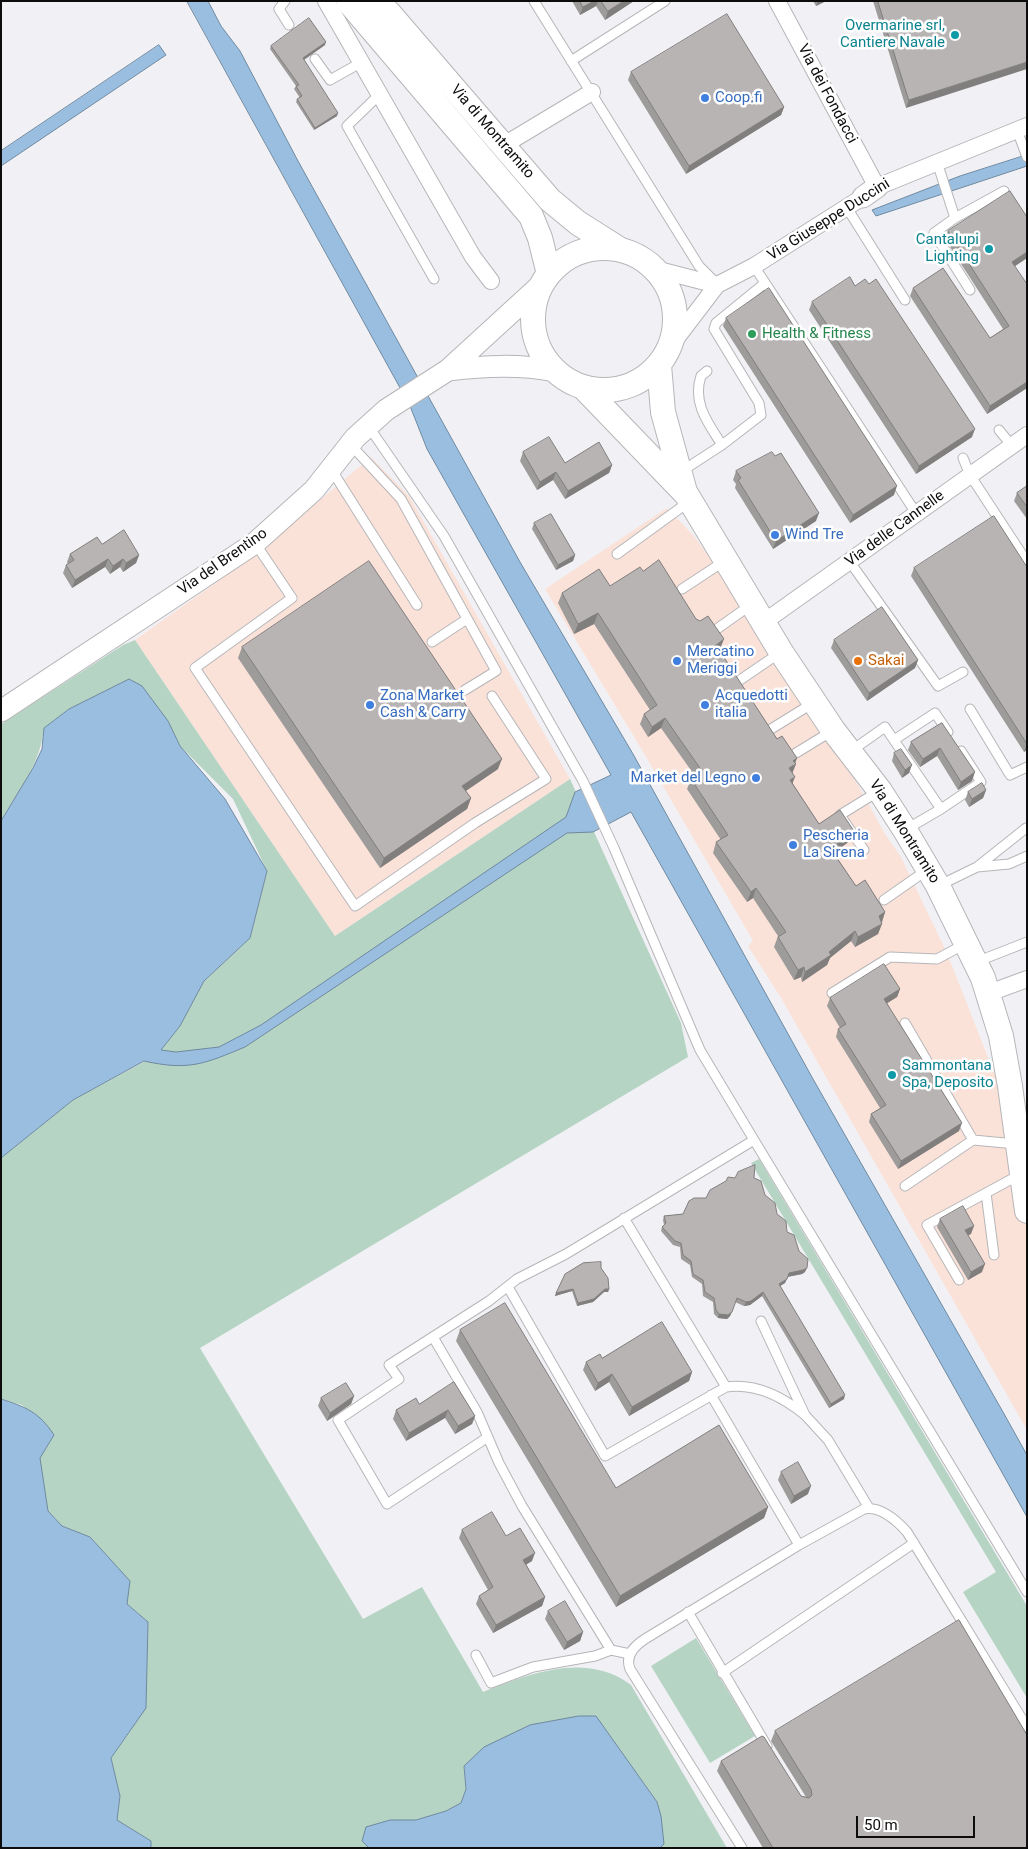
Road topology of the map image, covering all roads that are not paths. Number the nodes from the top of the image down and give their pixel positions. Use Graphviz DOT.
graph roads {
  1 [pos="285,1"];
  2 [pos="326,1"];
  3 [pos="348,1"];
  4 [pos="376,1"];
  5 [pos="534,1"];
  6 [pos="666,1"];
  7 [pos="777,1"];
  8 [pos="290,25"];
  9 [pos="315,59"];
  10 [pos="571,61"];
  11 [pos="362,62"];
  12 [pos="592,92"];
  13 [pos="380,94"];
  14 [pos="1022,128"];
  15 [pos="504,145"];
  16 [pos="1027,157"];
  17 [pos="937,162"];
  18 [pos="1004,191"];
  19 [pos="862,197"];
  20 [pos="955,218"];
  21 [pos="621,249"];
  22 [pos="754,266"];
  23 [pos="655,269"];
  24 [pos="434,279"];
  25 [pos="546,279"];
  26 [pos="491,281"];
  27 [pos="765,283"];
  28 [pos="718,285"];
  29 [pos="970,290"];
  30 [pos="905,300"];
  31 [pos="664,356"];
  32 [pos="555,371"];
  33 [pos="707,371"];
  34 [pos="443,373"];
  35 [pos="583,387"];
  36 [pos="369,427"];
  37 [pos="999,430"];
  38 [pos="1027,436"];
  39 [pos="350,444"];
  40 [pos="722,445"];
  41 [pos="1012,446"];
  42 [pos="963,458"];
  43 [pos="330,469"];
  44 [pos="970,475"];
  45 [pos="685,489"];
  46 [pos="916,513"];
  47 [pos="255,543"];
  48 [pos="618,554"];
  49 [pos="726,560"];
  50 [pos="850,562"];
  51 [pos="1027,562"];
  52 [pos="682,589"];
  53 [pos="417,605"];
  54 [pos="758,613"];
  55 [pos="467,619"];
  56 [pos="714,631"];
  57 [pos="432,642"];
  58 [pos="781,652"];
  59 [pos="963,672"];
  60 [pos="740,680"];
  61 [pos="465,690"];
  62 [pos="492,696"];
  63 [pos="815,702"];
  64 [pos="970,710"];
  65 [pos="1,711"];
  66 [pos="771,729"];
  67 [pos="833,730"];
  68 [pos="894,740"];
  69 [pos="851,752"];
  70 [pos="796,754"];
  71 [pos="1027,767"];
  72 [pos="880,791"];
  73 [pos="940,809"];
  74 [pos="1026,827"];
  75 [pos="905,830"];
  76 [pos="864,850"];
  77 [pos="1027,856"];
  78 [pos="977,867"];
  79 [pos="933,877"];
  80 [pos="884,900"];
  81 [pos="1027,942"];
  82 [pos="971,953"];
  83 [pos="1027,978"];
  84 [pos="832,992"];
  85 [pos="989,994"];
  86 [pos="905,1023"];
  87 [pos="754,1140"];
  88 [pos="973,1140"];
  89 [pos="1017,1144"];
  90 [pos="1021,1174"];
  91 [pos="905,1186"];
  92 [pos="986,1193"];
  93 [pos="1027,1212"];
  94 [pos="624,1218"];
  95 [pos="994,1255"];
  96 [pos="959,1280"];
  97 [pos="508,1287"];
  98 [pos="761,1322"];
  99 [pos="433,1337"];
  100 [pos="726,1387"];
  101 [pos="711,1395"];
  102 [pos="805,1415"];
  103 [pos="488,1437"];
  104 [pos="869,1508"];
  105 [pos="914,1543"];
  106 [pos="799,1545"];
  107 [pos="1027,1592"];
  108 [pos="688,1612"];
  109 [pos="611,1650"];
  110 [pos="630,1654"];
  111 [pos="476,1655"];
  112 [pos="722,1673"];
  113 [pos="1027,1727"];
  114 [pos="772,1754"];
  115 [pos="742,1848"];
  1 -- 8 [label="lane"];
  2 -- 11 [label="street"];
  3 -- 25 [label="main road, Via di Montramito"];
  4 -- 15 [label="main road, Via di Montramito"];
  5 -- 10 [label="lane"];
  6 -- 10 [label="lane"];
  7 -- 19 [label="street, Via dei Fondacci"];
  9 -- 11 [label="lane"];
  10 -- 12 [label="lane"];
  11 -- 13 [label="street"];
  12 -- 15 [label="street"];
  12 -- 28 [label="lane"];
  13 -- 24 [label="lane"];
  13 -- 26 [label="street"];
  14 -- 16 [label="lane"];
  14 -- 17 [label="street, Via Giuseppe Duccini"];
  15 -- 21 [label="main road, Via di Montramito"];
  17 -- 19 [label="street, Via Giuseppe Duccini"];
  17 -- 20 [label="lane"];
  18 -- 20 [label="lane"];
  19 -- 22 [label="street, Via Giuseppe Duccini"];
  19 -- 30 [label="lane"];
  20 -- 29 [label="lane"];
  21 -- 23 [label="main road, Via di Montramito"];
  21 -- 25 [label="main road, Via di Montramito"];
  22 -- 27 [label="lane"];
  22 -- 28 [label="street, Via Giuseppe Duccini"];
  23 -- 28 [label="street"];
  23 -- 31 [label="main road, Via di Montramito"];
  25 -- 32 [label="main road, Via di Montramito"];
  25 -- 34 [label="street, Via del Brentino"];
  27 -- 40 [label="lane"];
  27 -- 46 [label="lane"];
  28 -- 31 [label="street, Via Giuseppe Duccini"];
  31 -- 35 [label="main road, Via di Montramito"];
  31 -- 45 [label="main road, Via di Montramito"];
  32 -- 34 [label="street, Via del Brentino"];
  32 -- 35 [label="main road, Via di Montramito"];
  33 -- 40 [label="lane"];
  34 -- 36 [label="street, Via del Brentino"];
  35 -- 45 [label="main road, Via di Montramito"];
  36 -- 39 [label="street, Via del Brentino"];
  36 -- 87 [label="lane"];
  37 -- 41 [label="lane"];
  38 -- 41 [label="street, Via delle Cannelle"];
  39 -- 43 [label="street, Via del Brentino"];
  39 -- 55 [label="lane"];
  40 -- 45 [label="lane"];
  41 -- 44 [label="street, Via delle Cannelle"];
  42 -- 44 [label="lane"];
  43 -- 47 [label="street, Via del Brentino"];
  43 -- 53 [label="lane"];
  44 -- 46 [label="street, Via delle Cannelle"];
  44 -- 51 [label="lane"];
  45 -- 48 [label="lane"];
  45 -- 49 [label="main road, Via di Montramito"];
  46 -- 50 [label="street, Via delle Cannelle"];
  47 -- 62 [label="lane"];
  47 -- 65 [label="street, Via del Brentino"];
  49 -- 52 [label="lane"];
  49 -- 54 [label="main road, Via di Montramito"];
  50 -- 54 [label="street, Via delle Cannelle"];
  50 -- 59 [label="lane"];
  54 -- 56 [label="lane"];
  54 -- 58 [label="main road, Via di Montramito"];
  55 -- 57 [label="lane"];
  55 -- 61 [label="lane"];
  58 -- 60 [label="lane"];
  58 -- 63 [label="main road, Via di Montramito"];
  63 -- 66 [label="lane"];
  63 -- 67 [label="main road, Via di Montramito"];
  64 -- 71 [label="lane"];
  67 -- 69 [label="main road, Via di Montramito"];
  67 -- 70 [label="lane"];
  68 -- 69 [label="lane"];
  68 -- 73 [label="lane"];
  68 -- 73 [label="lane"];
  69 -- 72 [label="main road, Via di Montramito"];
  72 -- 75 [label="main road, Via di Montramito"];
  72 -- 76 [label="lane"];
  73 -- 75 [label="lane"];
  74 -- 78 [label="lane"];
  75 -- 79 [label="main road, Via di Montramito"];
  77 -- 78 [label="lane"];
  78 -- 79 [label="lane"];
  79 -- 80 [label="lane"];
  79 -- 82 [label="main road, Via di Montramito"];
  81 -- 82 [label="lane"];
  82 -- 84 [label="lane"];
  82 -- 85 [label="main road, Via di Montramito"];
  83 -- 85 [label="street"];
  85 -- 89 [label="main road, Via di Montramito"];
  86 -- 88 [label="lane"];
  87 -- 94 [label="lane"];
  87 -- 107 [label="lane"];
  88 -- 89 [label="lane"];
  88 -- 91 [label="lane"];
  89 -- 90 [label="main road, Via di Montramito"];
  90 -- 92 [label="lane"];
  90 -- 93 [label="main road, Via di Montramito"];
  92 -- 95 [label="lane"];
  92 -- 96 [label="lane"];
  94 -- 97 [label="lane"];
  94 -- 100 [label="lane"];
  97 -- 99 [label="lane"];
  97 -- 101 [label="lane"];
  98 -- 102 [label="lane"];
  99 -- 103 [label="lane"];
  99 -- 103 [label="lane"];
  100 -- 101 [label="lane"];
  100 -- 102 [label="lane"];
  101 -- 106 [label="lane"];
  102 -- 104 [label="lane"];
  103 -- 109 [label="lane"];
  104 -- 105 [label="lane"];
  104 -- 106 [label="lane"];
  105 -- 112 [label="lane"];
  105 -- 113 [label="lane"];
  106 -- 108 [label="lane"];
  108 -- 110 [label="lane"];
  108 -- 112 [label="lane"];
  109 -- 110 [label="lane"];
  109 -- 111 [label="lane"];
  110 -- 115 [label="lane"];
  112 -- 114 [label="lane"];
}
